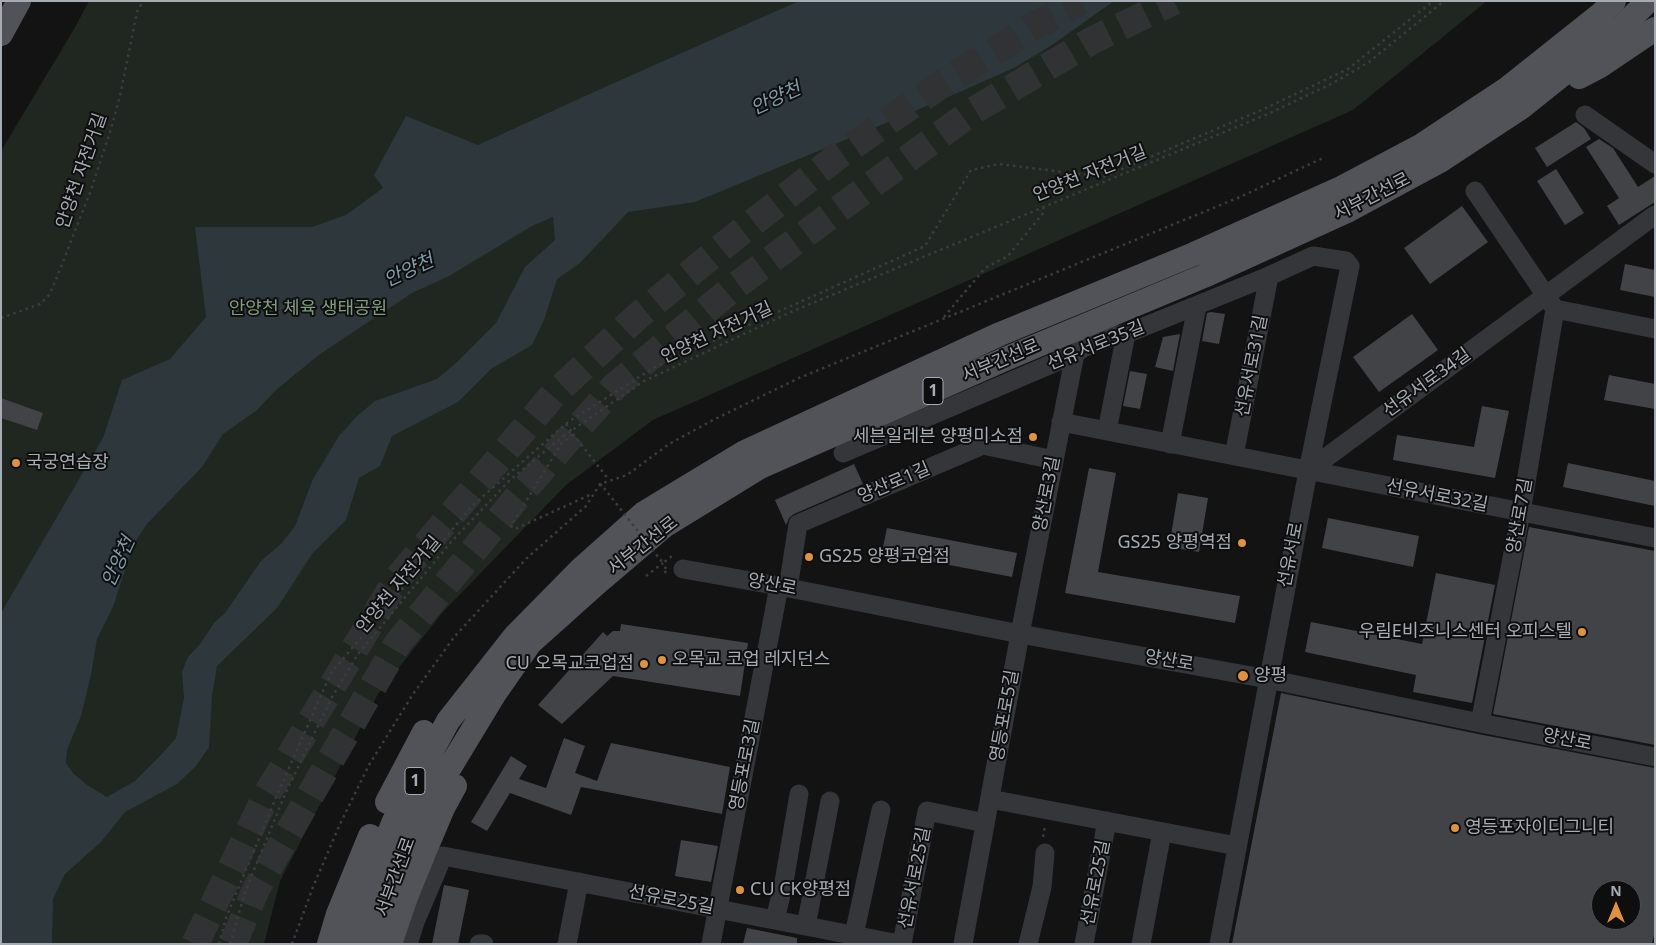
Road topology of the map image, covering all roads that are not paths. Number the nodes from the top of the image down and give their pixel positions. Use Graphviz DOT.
graph roads {
  1 [pos="19,1"];
  2 [pos="1614,1"];
  3 [pos="1648,1"];
  4 [pos="1655,29"];
  5 [pos="1,34"];
  6 [pos="1522,107"];
  7 [pos="1585,115"];
  8 [pos="1655,164"];
  9 [pos="1475,191"];
  10 [pos="1655,215"];
  11 [pos="1350,266"];
  12 [pos="1269,276"];
  13 [pos="1551,302"];
  14 [pos="1197,306"];
  15 [pos="1655,329"];
  16 [pos="1126,334"];
  17 [pos="1074,354"];
  18 [pos="1061,422"];
  19 [pos="1107,431"];
  20 [pos="1170,444"];
  21 [pos="843,453"];
  22 [pos="1234,456"];
  23 [pos="1054,460"];
  24 [pos="1308,471"];
  25 [pos="1521,512"];
  26 [pos="1655,538"];
  27 [pos="678,562"];
  28 [pos="783,586"];
  29 [pos="1020,634"];
  30 [pos="522,640"];
  31 [pos="1268,679"];
  32 [pos="1480,723"];
  33 [pos="1655,757"];
  34 [pos="799,794"];
  35 [pos="990,799"];
  36 [pos="830,801"];
  37 [pos="881,810"];
  38 [pos="1107,821"];
  39 [pos="985,823"];
  40 [pos="1162,832"];
  41 [pos="1237,846"];
  42 [pos="1045,853"];
  43 [pos="579,882"];
  44 [pos="717,909"];
  45 [pos="775,920"];
  46 [pos="806,926"];
  47 [pos="854,935"];
  48 [pos="330,944"];
  49 [pos="348,944"];
  50 [pos="373,944"];
  51 [pos="390,944"];
  52 [pos="408,944"];
  53 [pos="480,944"];
  54 [pos="484,944"];
  55 [pos="567,944"];
  56 [pos="711,944"];
  57 [pos="901,944"];
  58 [pos="963,944"];
  59 [pos="1028,944"];
  60 [pos="1084,944"];
  61 [pos="1141,944"];
  62 [pos="1219,944"];
  1 -- 5 [label="main road"];
  2 -- 30 [label="main road, 서부간선로 / 1"];
  3 -- 6 [label="main road, 서부간선로 / 1"];
  4 -- 6 [label="main road"];
  6 -- 30 [label="main road, 서부간선로 / 1"];
  7 -- 8 [label="street"];
  9 -- 13 [label="street"];
  10 -- 13 [label="street, 선유서로34길"];
  11 -- 12 [label="street, 선유서로35길"];
  11 -- 24 [label="street, 선유서로"];
  12 -- 14 [label="street, 선유서로35길"];
  12 -- 22 [label="street, 선유서로31길"];
  13 -- 15 [label="street"];
  13 -- 24 [label="street, 선유서로34길"];
  13 -- 25 [label="street, 양산로7길"];
  14 -- 16 [label="street, 선유서로35길"];
  14 -- 20 [label="street"];
  16 -- 17 [label="street, 선유서로35길"];
  16 -- 19 [label="street"];
  17 -- 18 [label="street, 양산로3길"];
  17 -- 21 [label="street, 선유서로35길"];
  18 -- 19 [label="street"];
  18 -- 23 [label="street, 양산로3길"];
  19 -- 20 [label="street"];
  20 -- 22 [label="street"];
  22 -- 24 [label="street"];
  23 -- 28 [label="street, 양산로1길"];
  23 -- 29 [label="street, 양산로3길"];
  24 -- 25 [label="street, 선유서로32길"];
  24 -- 31 [label="street, 선유서로"];
  25 -- 26 [label="street, 선유서로32길"];
  25 -- 32 [label="street, 양산로7길"];
  27 -- 28 [label="street, 양산로"];
  28 -- 29 [label="street, 양산로"];
  28 -- 44 [label="street, 영등포로3길"];
  29 -- 31 [label="street, 양산로"];
  29 -- 35 [label="street, 영등포로5길"];
  30 -- 48 [label="main road"];
  30 -- 49 [label="main road, 서부간선로 / 1"];
  30 -- 50 [label="main road, 서부간선로 / 1"];
  30 -- 51 [label="main road"];
  31 -- 32 [label="street, 양산로"];
  31 -- 41 [label="street, 선유서로"];
  32 -- 33 [label="street, 양산로"];
  34 -- 45 [label="street"];
  35 -- 38 [label="street"];
  35 -- 39 [label="street, 영등포로5길"];
  36 -- 46 [label="street"];
  37 -- 47 [label="street"];
  38 -- 40 [label="street"];
  38 -- 60 [label="street, 선유로25길"];
  39 -- 57 [label="street, 선유서로25길"];
  39 -- 58 [label="street, 영등포로5길"];
  40 -- 41 [label="street"];
  40 -- 61 [label="street"];
  41 -- 62 [label="street, 선유서로"];
  42 -- 59 [label="street"];
  43 -- 44 [label="street, 선유로25길"];
  43 -- 52 [label="street, 선유로25길"];
  43 -- 55 [label="street"];
  44 -- 45 [label="street, 선유로25길"];
  44 -- 56 [label="street, 영등포로3길"];
  45 -- 46 [label="street, 선유로25길"];
  46 -- 47 [label="street, 선유로25길"];
  47 -- 57 [label="street, 선유로25길"];
  53 -- 54 [label="street"];
}
